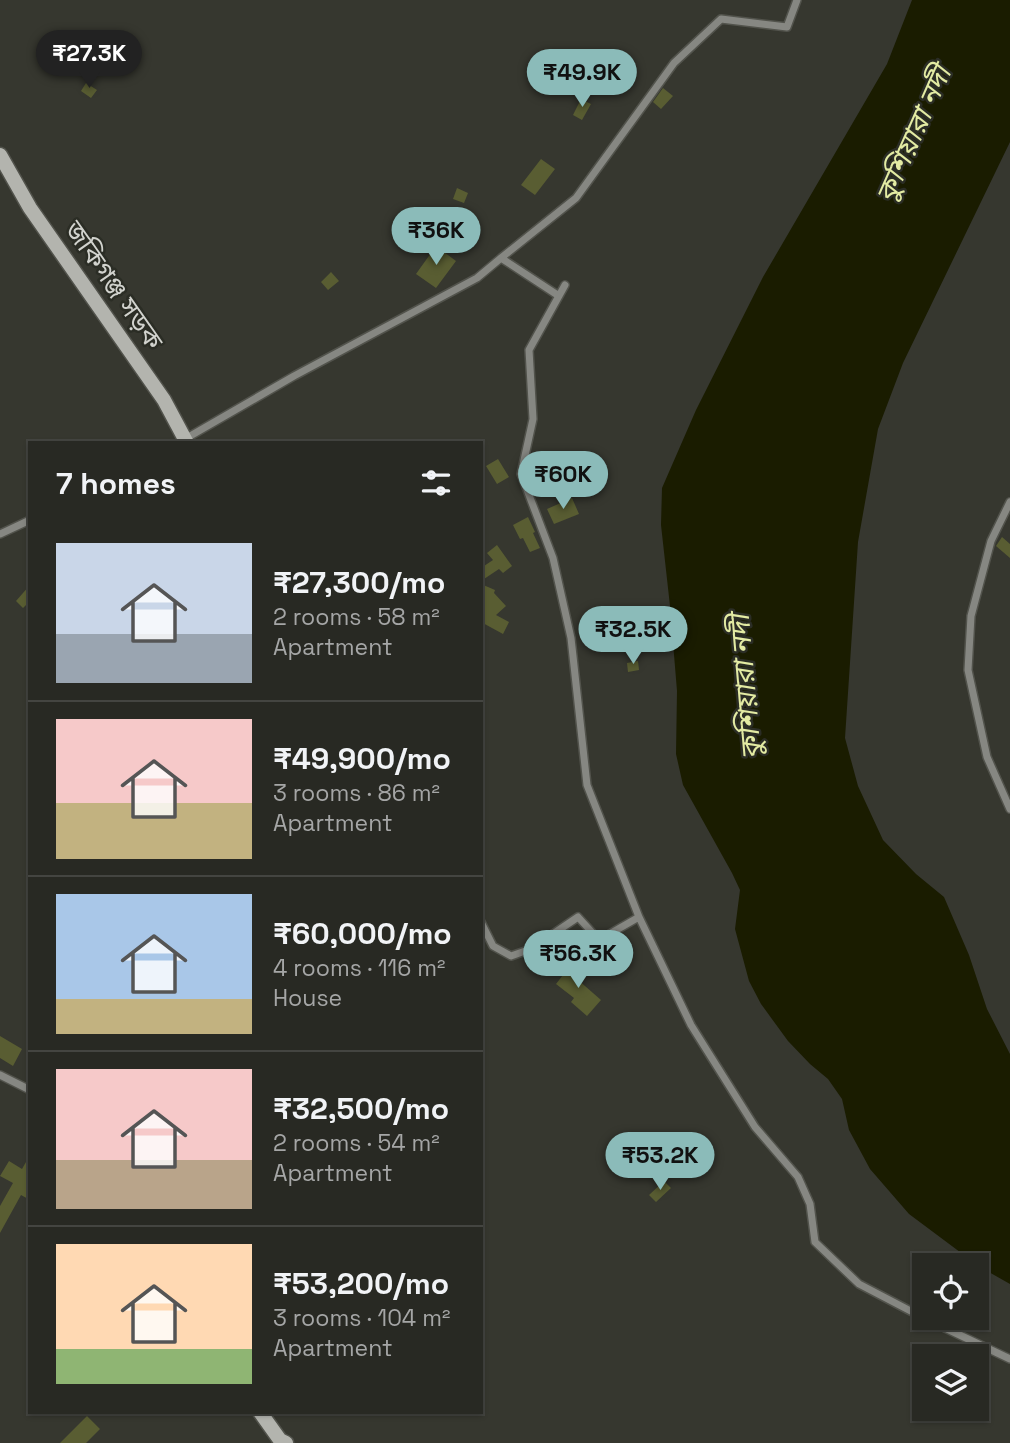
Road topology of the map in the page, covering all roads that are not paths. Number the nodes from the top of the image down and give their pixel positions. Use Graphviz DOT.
graph roads {
  1 [pos="797,0"];
  2 [pos="0,155"];
  3 [pos="501,258"];
  4 [pos="565,285"];
  5 [pos="559,296"];
  6 [pos="184,441"];
  7 [pos="186,441"];
  8 [pos="1010,502"];
  9 [pos="28,521"];
  10 [pos="0,534"];
  11 [pos="1010,808"];
  12 [pos="639,917"];
  13 [pos="483,926"];
  14 [pos="0,1075"];
  15 [pos="28,1089"];
  16 [pos="912,1312"];
  17 [pos="949,1330"];
  18 [pos="1010,1359"];
  19 [pos="261,1414"];
  20 [pos="286,1443"];
  1 -- 3 [label="street"];
  2 -- 6 [label="main road, জকিগঞ্জ সড়ক"];
  3 -- 5 [label="street"];
  3 -- 7 [label="street"];
  4 -- 5 [label="street"];
  5 -- 12 [label="street"];
  8 -- 11 [label="street"];
  9 -- 10 [label="street"];
  12 -- 13 [label="street"];
  12 -- 16 [label="street"];
  14 -- 15 [label="street"];
  17 -- 18 [label="street"];
  19 -- 20 [label="main road"];
}
